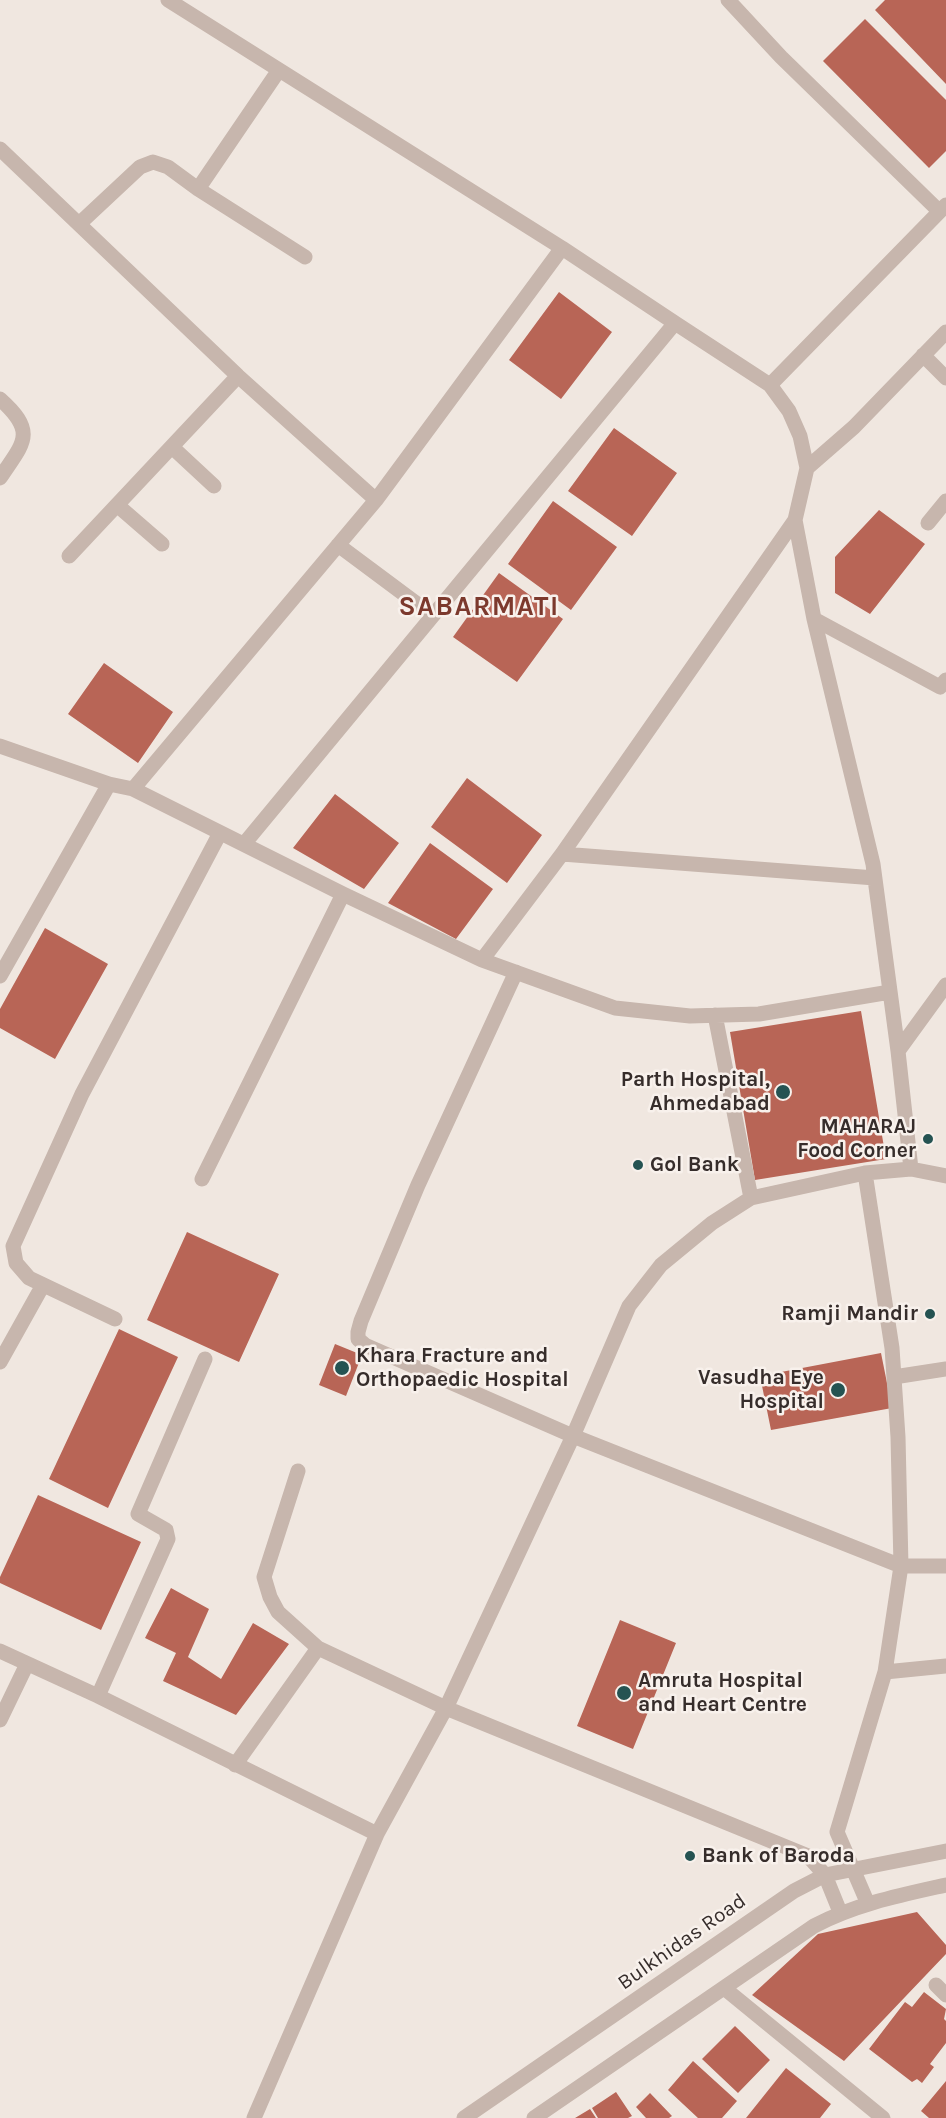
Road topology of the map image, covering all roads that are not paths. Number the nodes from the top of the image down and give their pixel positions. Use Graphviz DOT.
graph roads {
  1 [pos="168,0"];
  2 [pos="728,0"];
  3 [pos="279,70"];
  4 [pos="0,149"];
  5 [pos="198,189"];
  6 [pos="943,208"];
  7 [pos="78,224"];
  8 [pos="562,248"];
  9 [pos="305,257"];
  10 [pos="675,323"];
  11 [pos="946,332"];
  12 [pos="923,355"];
  13 [pos="238,376"];
  14 [pos="946,378"];
  15 [pos="770,385"];
  16 [pos="0,399"];
  17 [pos="172,447"];
  18 [pos="807,468"];
  19 [pos="0,478"];
  20 [pos="214,486"];
  21 [pos="376,500"];
  22 [pos="946,501"];
  23 [pos="117,505"];
  24 [pos="795,520"];
  25 [pos="928,523"];
  26 [pos="162,544"];
  27 [pos="338,545"];
  28 [pos="69,556"];
  29 [pos="432,615"];
  30 [pos="814,619"];
  31 [pos="944,686"];
  32 [pos="0,747"];
  33 [pos="109,784"];
  34 [pos="133,789"];
  35 [pos="220,833"];
  36 [pos="244,844"];
  37 [pos="562,854"];
  38 [pos="875,878"];
  39 [pos="343,894"];
  40 [pos="482,960"];
  41 [pos="516,972"];
  42 [pos="0,976"];
  43 [pos="946,985"];
  44 [pos="890,992"];
  45 [pos="715,1015"];
  46 [pos="898,1051"];
  47 [pos="910,1169"];
  48 [pos="865,1173"];
  49 [pos="946,1176"];
  50 [pos="202,1179"];
  51 [pos="751,1198"];
  52 [pos="43,1285"];
  53 [pos="115,1319"];
  54 [pos="205,1359"];
  55 [pos="0,1362"];
  56 [pos="946,1369"];
  57 [pos="894,1377"];
  58 [pos="573,1436"];
  59 [pos="298,1471"];
  60 [pos="901,1566"];
  61 [pos="946,1566"];
  62 [pos="318,1647"];
  63 [pos="0,1651"];
  64 [pos="27,1664"];
  65 [pos="946,1666"];
  66 [pos="885,1672"];
  67 [pos="98,1696"];
  68 [pos="446,1708"];
  69 [pos="0,1720"];
  70 [pos="235,1765"];
  71 [pos="377,1834"];
  72 [pos="946,1851"];
  73 [pos="854,1869"];
  74 [pos="825,1875"];
  75 [pos="946,1885"];
  76 [pos="868,1904"];
  77 [pos="840,1912"];
  78 [pos="724,1988"];
  79 [pos="254,2118"];
  80 [pos="464,2118"];
  81 [pos="534,2118"];
  82 [pos="883,2118"];
  1 -- 3 [label="street"];
  2 -- 6 [label="street"];
  3 -- 5 [label="street"];
  3 -- 8 [label="street"];
  4 -- 7 [label="street"];
  5 -- 7 [label="street"];
  5 -- 9 [label="street"];
  6 -- 15 [label="street"];
  7 -- 13 [label="street"];
  8 -- 10 [label="street"];
  8 -- 21 [label="street"];
  10 -- 15 [label="street"];
  10 -- 29 [label="street"];
  11 -- 12 [label="street"];
  12 -- 14 [label="street"];
  12 -- 18 [label="street"];
  13 -- 17 [label="street"];
  13 -- 21 [label="street"];
  15 -- 18 [label="street"];
  16 -- 19 [label="street"];
  17 -- 20 [label="street"];
  17 -- 23 [label="street"];
  18 -- 24 [label="street"];
  21 -- 27 [label="street"];
  22 -- 25 [label="street"];
  23 -- 26 [label="street"];
  23 -- 28 [label="street"];
  24 -- 30 [label="street"];
  24 -- 37 [label="street"];
  27 -- 29 [label="street"];
  27 -- 34 [label="street"];
  29 -- 36 [label="street"];
  30 -- 31 [label="street"];
  30 -- 38 [label="street"];
  32 -- 33 [label="street"];
  33 -- 34 [label="street"];
  33 -- 42 [label="street"];
  34 -- 35 [label="street"];
  35 -- 36 [label="street"];
  35 -- 52 [label="street"];
  36 -- 39 [label="street"];
  37 -- 38 [label="street"];
  37 -- 40 [label="street"];
  38 -- 44 [label="street"];
  39 -- 40 [label="street"];
  39 -- 50 [label="street"];
  40 -- 41 [label="street"];
  41 -- 45 [label="street"];
  41 -- 58 [label="street"];
  43 -- 46 [label="street"];
  44 -- 45 [label="street"];
  44 -- 46 [label="street"];
  45 -- 51 [label="street"];
  46 -- 47 [label="street"];
  47 -- 48 [label="street"];
  47 -- 49 [label="street"];
  48 -- 51 [label="street"];
  48 -- 57 [label="street"];
  51 -- 58 [label="street"];
  52 -- 53 [label="street"];
  52 -- 55 [label="street"];
  54 -- 67 [label="street"];
  56 -- 57 [label="street"];
  57 -- 60 [label="street"];
  58 -- 60 [label="street"];
  58 -- 68 [label="street"];
  59 -- 62 [label="street"];
  60 -- 61 [label="street"];
  60 -- 66 [label="street"];
  62 -- 68 [label="street"];
  62 -- 70 [label="street"];
  63 -- 64 [label="street"];
  64 -- 67 [label="street"];
  64 -- 69 [label="street"];
  65 -- 66 [label="street"];
  66 -- 73 [label="street"];
  67 -- 70 [label="street"];
  68 -- 71 [label="street"];
  68 -- 74 [label="street"];
  70 -- 71 [label="street"];
  71 -- 79 [label="street"];
  72 -- 73 [label="street, Bulkhidas Road"];
  73 -- 74 [label="street, Bulkhidas Road"];
  73 -- 76 [label="street"];
  74 -- 77 [label="street"];
  74 -- 80 [label="street, Bulkhidas Road"];
  75 -- 76 [label="street"];
  76 -- 77 [label="street"];
  77 -- 78 [label="street"];
  78 -- 81 [label="street"];
  78 -- 82 [label="street"];
}
